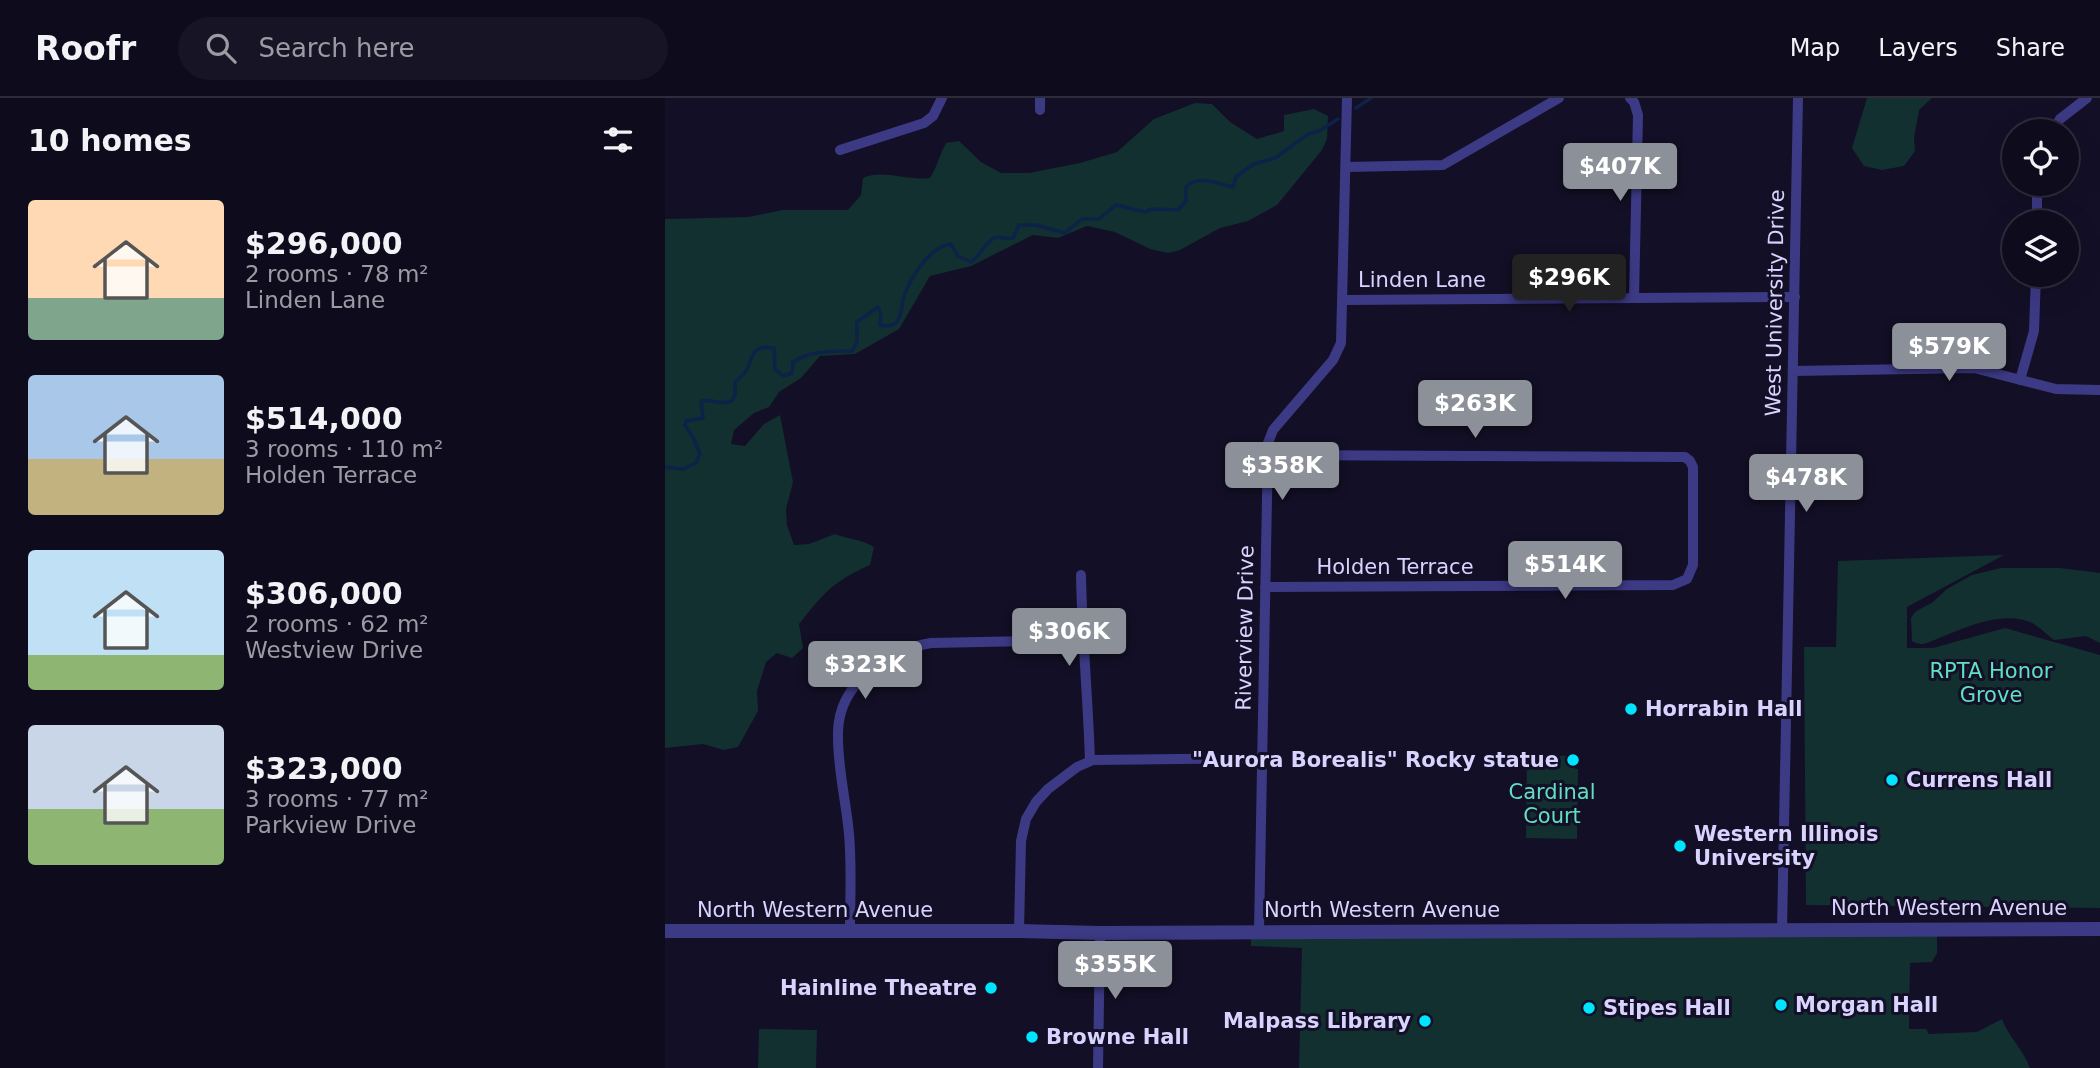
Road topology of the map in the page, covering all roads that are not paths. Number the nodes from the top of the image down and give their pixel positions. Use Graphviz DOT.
graph roads {
  1 [pos="942,98"];
  2 [pos="1347,98"];
  3 [pos="1559,98"];
  4 [pos="1630,98"];
  5 [pos="1798,98"];
  6 [pos="2087,98"];
  7 [pos="2060,119"];
  8 [pos="840,150"];
  9 [pos="1346,167"];
  10 [pos="2036,287"];
  11 [pos="1795,297"];
  12 [pos="1634,298"];
  13 [pos="1343,300"];
  14 [pos="1793,371"];
  15 [pos="2020,380"];
  16 [pos="2100,390"];
  17 [pos="1268,455"];
  18 [pos="1081,575"];
  19 [pos="1265,587"];
  20 [pos="1082,640"];
  21 [pos="1263,758"];
  22 [pos="1090,761"];
  23 [pos="2100,929"];
  24 [pos="850,930"];
  25 [pos="1782,930"];
  26 [pos="665,931"];
  27 [pos="1019,931"];
  28 [pos="1259,931"];
  29 [pos="1100,933"];
  30 [pos="1098,1068"];
  1 -- 8 [label="street"];
  2 -- 9 [label="street, Riverview Drive"];
  3 -- 9 [label="street"];
  4 -- 12 [label="street"];
  5 -- 11 [label="street, West University Drive"];
  6 -- 7 [label="street"];
  9 -- 13 [label="street, Riverview Drive"];
  10 -- 15 [label="street"];
  11 -- 12 [label="street, Linden Lane"];
  11 -- 14 [label="street, West University Drive"];
  12 -- 13 [label="street, Linden Lane"];
  13 -- 17 [label="street, Riverview Drive"];
  14 -- 15 [label="street"];
  14 -- 25 [label="street, West University Drive"];
  15 -- 16 [label="street"];
  17 -- 19 [label="street, Riverview Drive"];
  17 -- 19 [label="street, Holden Terrace"];
  18 -- 20 [label="street"];
  19 -- 21 [label="street, Riverview Drive"];
  20 -- 22 [label="street"];
  20 -- 24 [label="street"];
  21 -- 22 [label="street"];
  21 -- 28 [label="street, Riverview Drive"];
  22 -- 27 [label="street"];
  23 -- 25 [label="street, North Western Avenue"];
  24 -- 26 [label="street, North Western Avenue"];
  24 -- 27 [label="street, North Western Avenue"];
  25 -- 28 [label="street, North Western Avenue"];
  27 -- 29 [label="street, North Western Avenue"];
  28 -- 29 [label="street, North Western Avenue"];
  29 -- 30 [label="street"];
}
